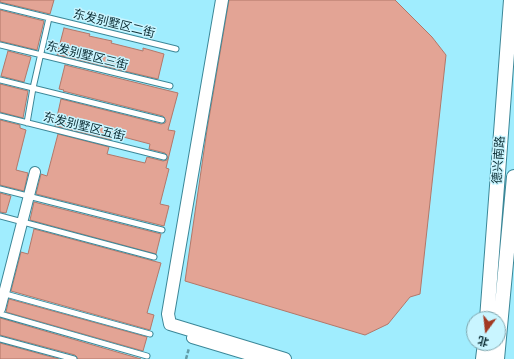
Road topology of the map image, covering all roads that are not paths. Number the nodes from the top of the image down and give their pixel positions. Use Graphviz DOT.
graph roads {
  1 [pos="222,0"];
  2 [pos="511,0"];
  3 [pos="0,6"];
  4 [pos="49,18"];
  5 [pos="0,45"];
  6 [pos="176,50"];
  7 [pos="40,55"];
  8 [pos="0,80"];
  9 [pos="170,86"];
  10 [pos="33,88"];
  11 [pos="0,116"];
  12 [pos="162,120"];
  13 [pos="27,123"];
  14 [pos="164,157"];
  15 [pos="35,172"];
  16 [pos="514,177"];
  17 [pos="0,189"];
  18 [pos="28,197"];
  19 [pos="0,216"];
  20 [pos="22,222"];
  21 [pos="162,230"];
  22 [pos="154,257"];
  23 [pos="2,293"];
  24 [pos="0,309"];
  25 [pos="488,311"];
  26 [pos="0,314"];
  27 [pos="150,334"];
  28 [pos="192,338"];
  29 [pos="0,339"];
  30 [pos="148,356"];
  31 [pos="74,359"];
  32 [pos="262,359"];
  33 [pos="284,359"];
  34 [pos="497,359"];
  1 -- 33 [label="street"];
  2 -- 25 [label="main road, 德兴南路"];
  3 -- 4 [label="lane, 东发别墅区二街"];
  4 -- 6 [label="lane, 东发别墅区二街"];
  4 -- 7 [label="lane"];
  5 -- 7 [label="lane, 东发别墅区三街"];
  7 -- 9 [label="lane, 东发别墅区三街"];
  7 -- 10 [label="lane"];
  8 -- 10 [label="lane"];
  10 -- 12 [label="lane"];
  10 -- 13 [label="lane"];
  11 -- 13 [label="lane, 东发别墅区五街"];
  13 -- 14 [label="lane, 东发别墅区五街"];
  15 -- 18 [label="street"];
  16 -- 34 [label="main road, 德兴南路"];
  17 -- 18 [label="lane"];
  18 -- 20 [label="street"];
  18 -- 21 [label="lane"];
  19 -- 20 [label="lane"];
  20 -- 22 [label="lane"];
  20 -- 23 [label="street"];
  23 -- 24 [label="street"];
  23 -- 27 [label="lane"];
  26 -- 30 [label="lane"];
  28 -- 32 [label="street"];
  29 -- 31 [label="lane"];
}
